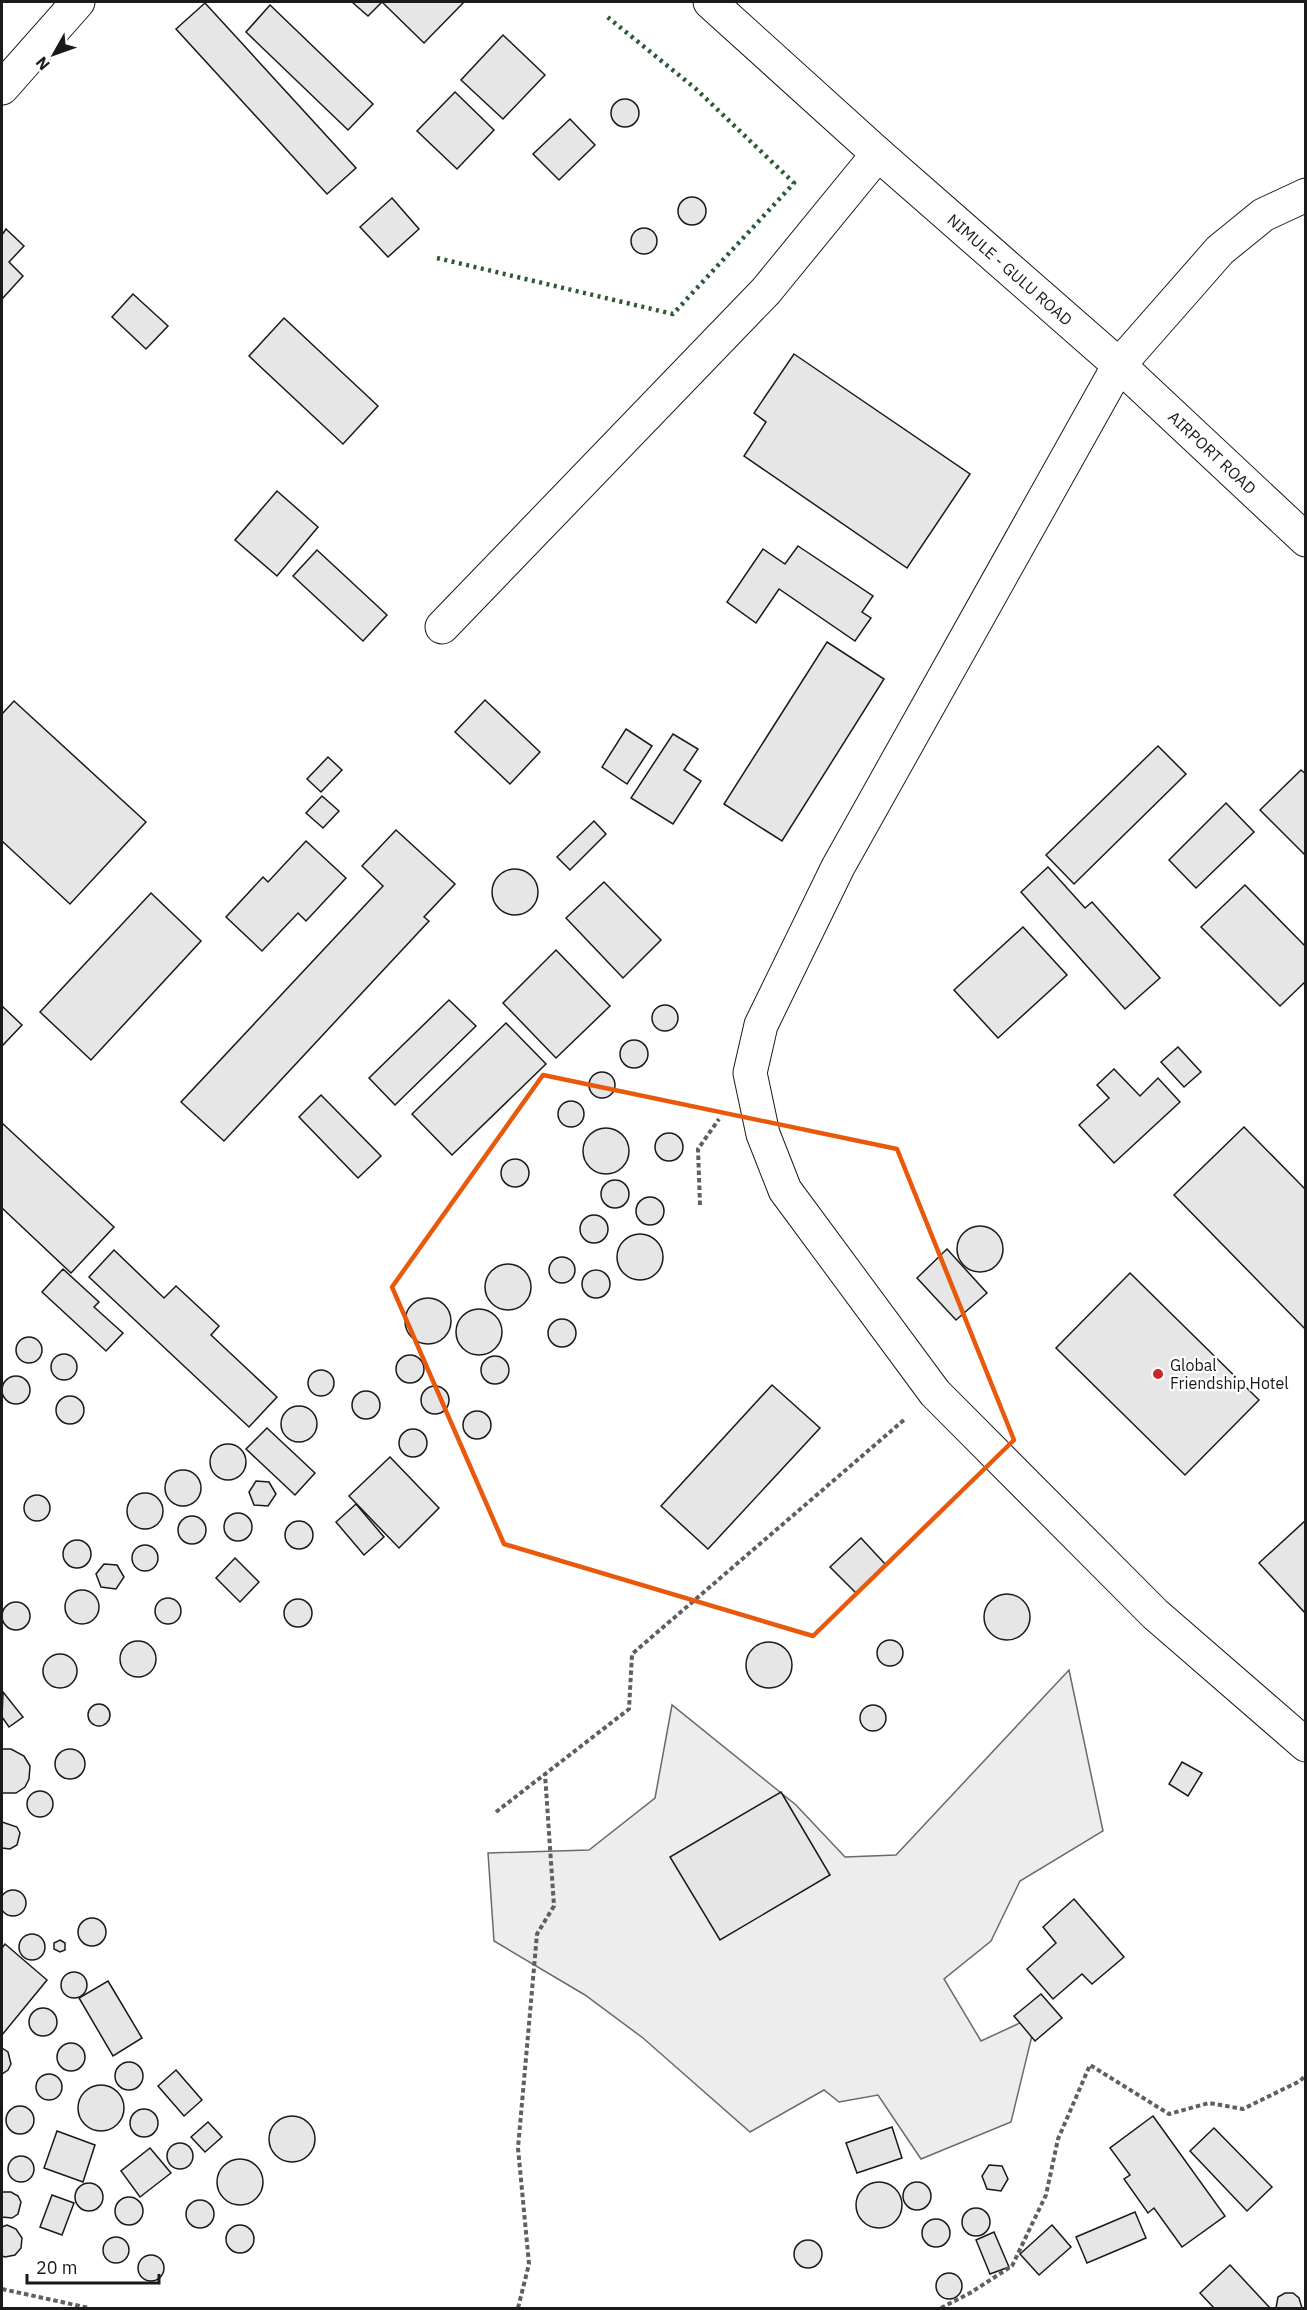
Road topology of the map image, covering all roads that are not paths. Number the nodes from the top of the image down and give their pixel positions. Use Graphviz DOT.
graph roads {
  1 [pos="78,2"];
  2 [pos="710,2"];
  3 [pos="2,88"];
  4 [pos="878,154"];
  5 [pos="1305,195"];
  6 [pos="1119,365"];
  7 [pos="1305,540"];
  8 [pos="442,627"];
  9 [pos="1305,1745"];
  1 -- 3 [label="street"];
  2 -- 4 [label="street, NIMULE - GULU ROAD"];
  4 -- 6 [label="street, NIMULE - GULU ROAD"];
  4 -- 8 [label="street"];
  5 -- 6 [label="street"];
  6 -- 7 [label="street, AIRPORT ROAD"];
  6 -- 9 [label="street"];
}
